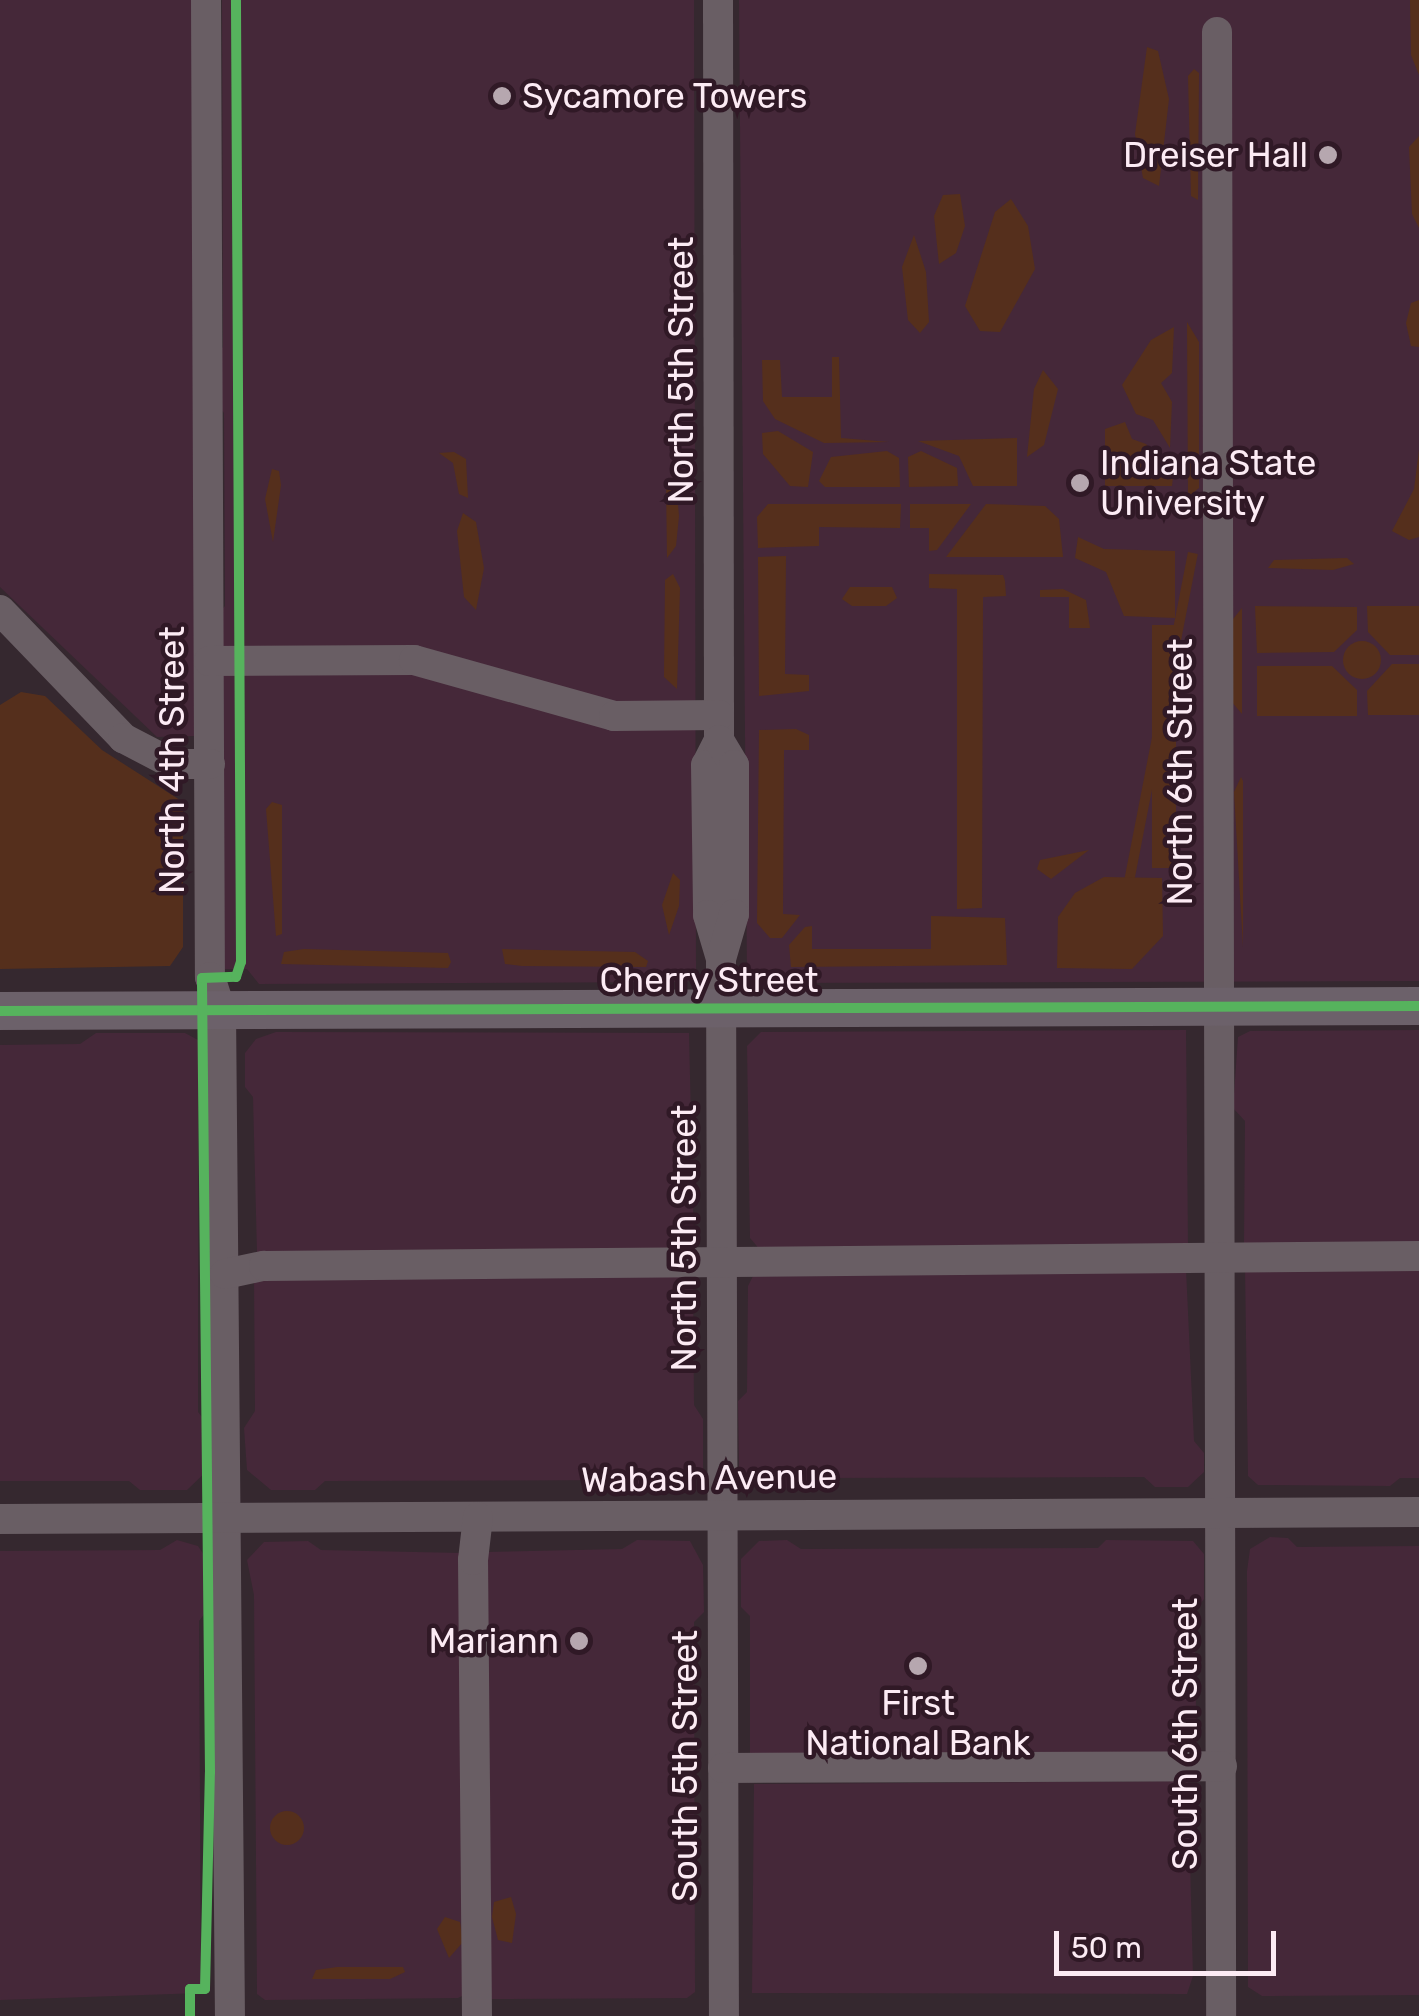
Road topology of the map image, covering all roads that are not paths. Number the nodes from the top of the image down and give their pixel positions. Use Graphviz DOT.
graph roads {
  1 [pos="206,0"];
  2 [pos="718,0"];
  3 [pos="1217,32"];
  4 [pos="0,610"];
  5 [pos="209,661"];
  6 [pos="720,728"];
  7 [pos="210,764"];
  8 [pos="1218,1006"];
  9 [pos="1419,1006"];
  10 [pos="720,1008"];
  11 [pos="221,1010"];
  12 [pos="0,1011"];
  13 [pos="1419,1256"];
  14 [pos="1221,1258"];
  15 [pos="721,1263"];
  16 [pos="225,1274"];
  17 [pos="1224,1512"];
  18 [pos="1419,1512"];
  19 [pos="722,1516"];
  20 [pos="478,1517"];
  21 [pos="228,1518"];
  22 [pos="0,1519"];
  23 [pos="1222,1766"];
  24 [pos="723,1768"];
  25 [pos="230,2016"];
  26 [pos="477,2016"];
  27 [pos="724,2016"];
  28 [pos="1220,2016"];
  1 -- 5 [label="street, North 4th Street"];
  2 -- 6 [label="street, North 5th Street"];
  3 -- 8 [label="street, North 6th Street"];
  4 -- 7 [label="street"];
  5 -- 6 [label="street"];
  5 -- 7 [label="street, North 4th Street"];
  6 -- 10 [label="street, North 5th Street"];
  7 -- 11 [label="street, North 4th Street"];
  8 -- 9 [label="main road, Cherry Street"];
  8 -- 10 [label="main road, Cherry Street"];
  8 -- 14 [label="street, North 6th Street"];
  10 -- 11 [label="main road, Cherry Street"];
  10 -- 15 [label="street, North 5th Street"];
  11 -- 12 [label="main road, Cherry Street"];
  11 -- 16 [label="street, North 4th Street"];
  13 -- 14 [label="street"];
  14 -- 15 [label="street"];
  14 -- 17 [label="street, North 6th Street"];
  15 -- 16 [label="street"];
  15 -- 19 [label="street, North 5th Street"];
  16 -- 21 [label="street, North 4th Street"];
  17 -- 18 [label="street, Wabash Avenue"];
  17 -- 19 [label="street, Wabash Avenue"];
  17 -- 23 [label="street, South 6th Street"];
  19 -- 20 [label="street, Wabash Avenue"];
  19 -- 24 [label="street, South 5th Street"];
  20 -- 21 [label="street, Wabash Avenue"];
  20 -- 26 [label="street"];
  21 -- 22 [label="street, Wabash Avenue"];
  21 -- 25 [label="street, North 4th Street"];
  23 -- 24 [label="street"];
  23 -- 28 [label="street, South 6th Street"];
  24 -- 27 [label="street, South 5th Street"];
}
